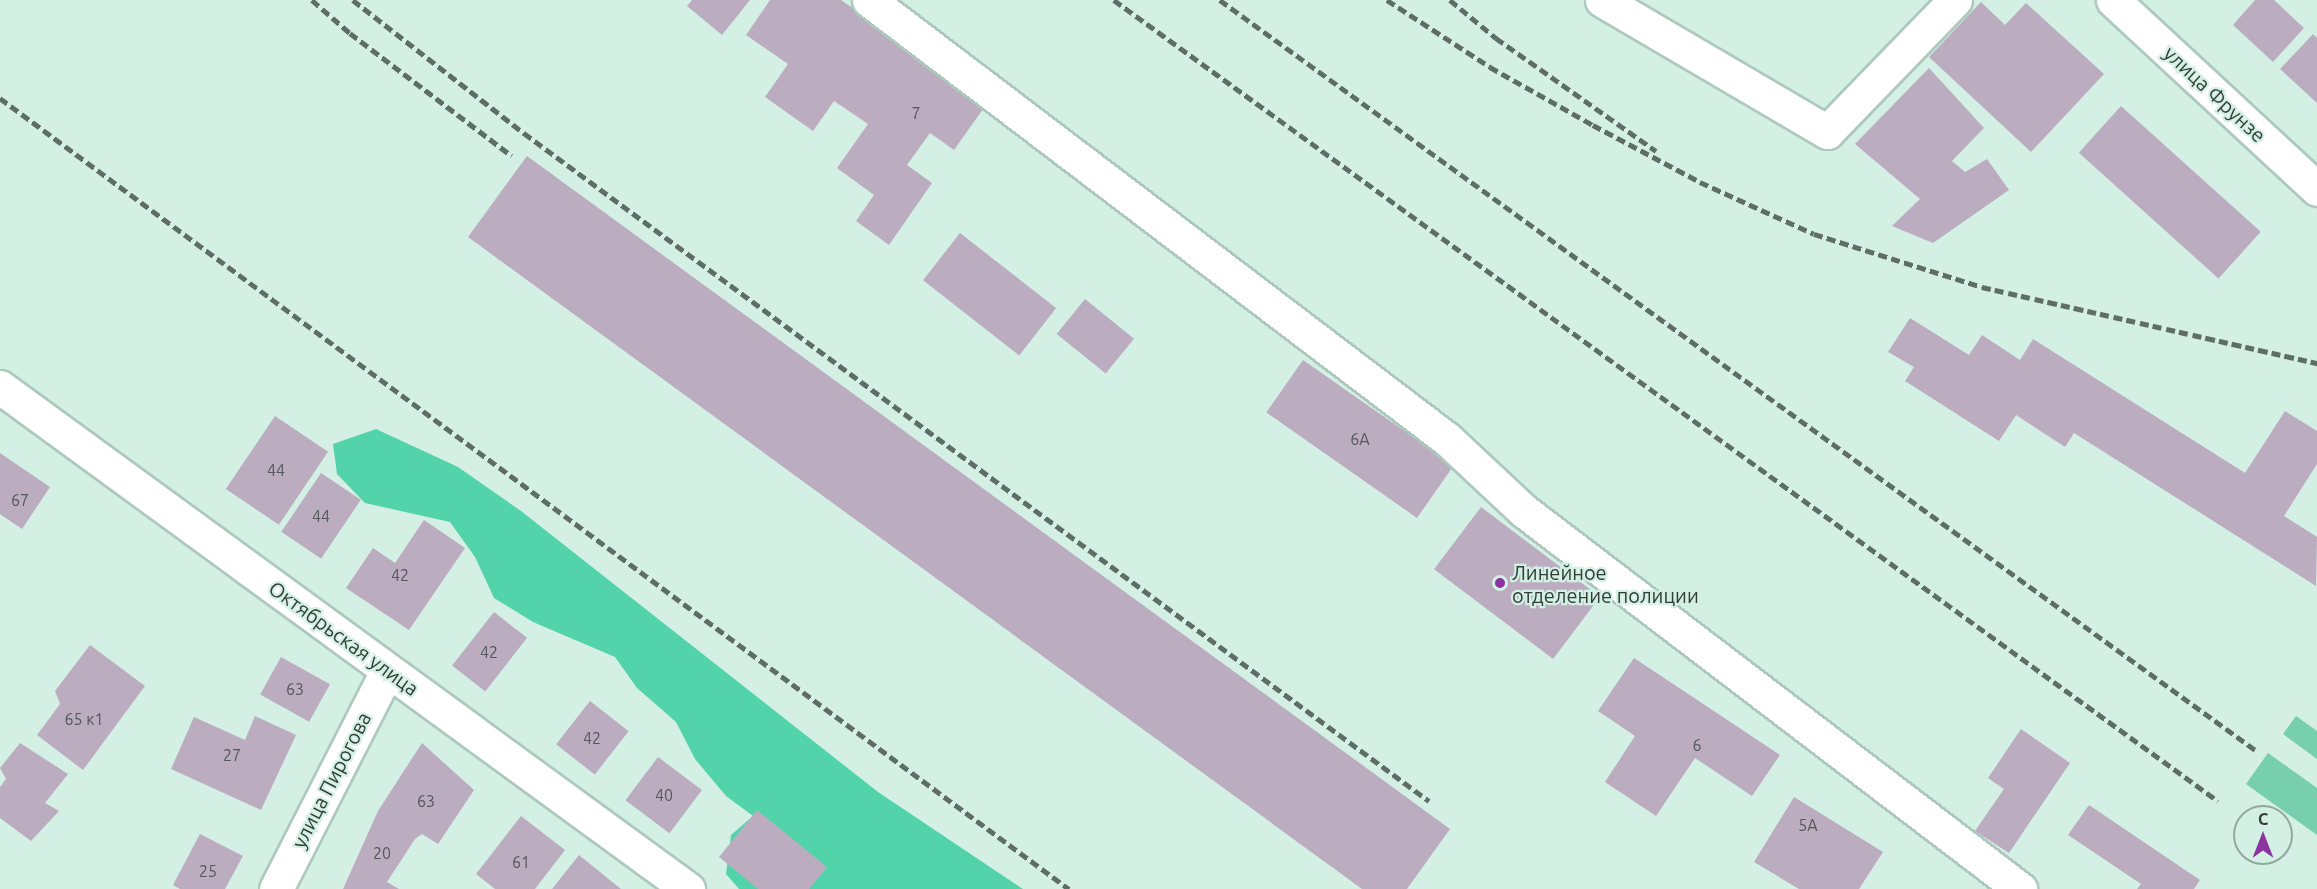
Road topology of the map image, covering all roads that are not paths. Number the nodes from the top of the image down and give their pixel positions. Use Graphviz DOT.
graph roads {
  1 [pos="869,0"];
  2 [pos="1602,0"];
  3 [pos="1955,0"];
  4 [pos="2113,0"];
  5 [pos="2317,189"];
  6 [pos="0,387"];
  7 [pos="387,671"];
  8 [pos="276,889"];
  9 [pos="688,889"];
  10 [pos="2020,889"];
  1 -- 10 [label="street"];
  2 -- 3 [label="street"];
  4 -- 5 [label="street, улица Фрунзе"];
  6 -- 7 [label="street, Октябрьская улица"];
  7 -- 8 [label="street, улица Пирогова"];
  7 -- 9 [label="street, Октябрьская улица"];
}
